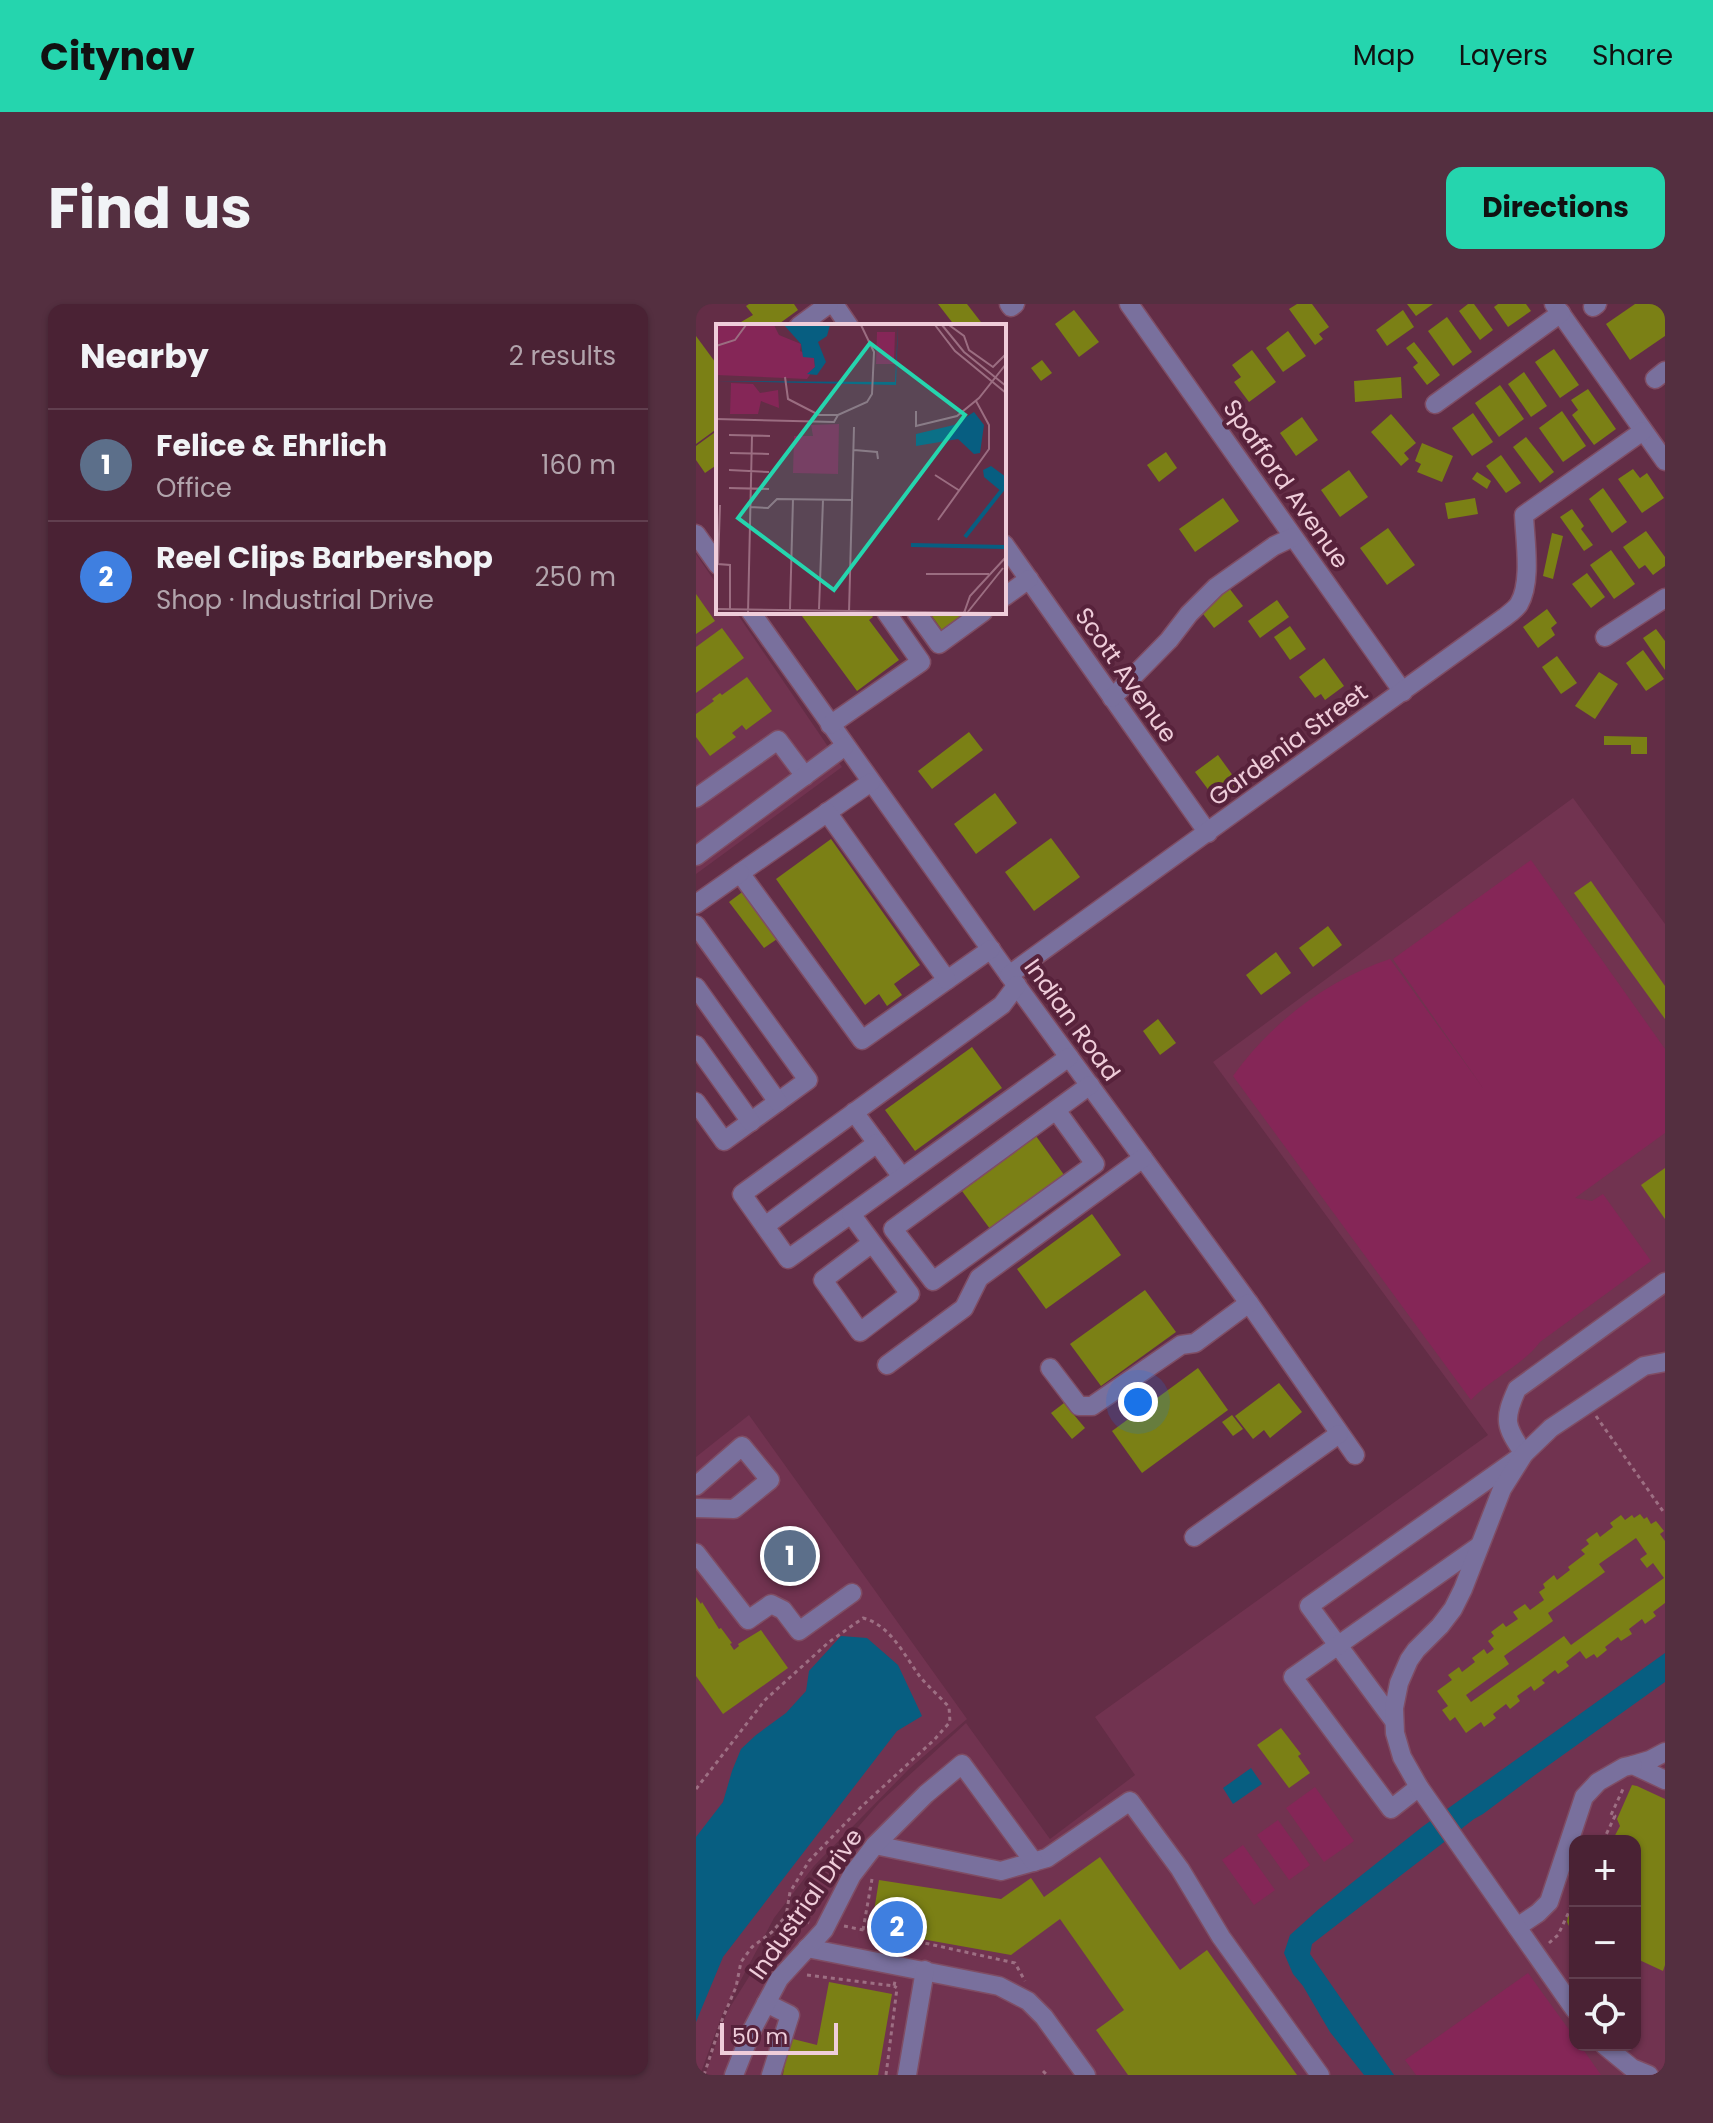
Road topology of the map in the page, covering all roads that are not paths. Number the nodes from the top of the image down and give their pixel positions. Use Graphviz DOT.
graph roads {
  1 [pos="832,304"];
  2 [pos="1009,304"];
  3 [pos="1015,304"];
  4 [pos="1129,304"];
  5 [pos="1557,309"];
  6 [pos="802,324"];
  7 [pos="847,324"];
  8 [pos="1435,404"];
  9 [pos="1643,431"];
  10 [pos="1665,461"];
  11 [pos="696,534"];
  12 [pos="1293,537"];
  13 [pos="1006,547"];
  14 [pos="716,562"];
  15 [pos="1029,579"];
  16 [pos="1006,596"];
  17 [pos="1665,598"];
  18 [pos="752,614"];
  19 [pos="887,614"];
  20 [pos="917,614"];
  21 [pos="980,614"];
  22 [pos="1605,637"];
  23 [pos="1403,692"];
  24 [pos="1112,698"];
  25 [pos="830,725"];
  26 [pos="845,746"];
  27 [pos="805,776"];
  28 [pos="871,782"];
  29 [pos="696,798"];
  30 [pos="827,812"];
  31 [pos="1208,833"];
  32 [pos="696,856"];
  33 [pos="740,873"];
  34 [pos="696,904"];
  35 [pos="696,925"];
  36 [pos="991,949"];
  37 [pos="947,980"];
  38 [pos="1013,980"];
  39 [pos="696,987"];
  40 [pos="696,1045"];
  41 [pos="1069,1057"];
  42 [pos="1090,1085"];
  43 [pos="696,1102"];
  44 [pos="778,1102"];
  45 [pos="1056,1110"];
  46 [pos="854,1112"];
  47 [pos="751,1122"];
  48 [pos="877,1143"];
  49 [pos="1143,1158"];
  50 [pos="902,1177"];
  51 [pos="851,1214"];
  52 [pos="765,1226"];
  53 [pos="872,1243"];
  54 [pos="1665,1282"];
  55 [pos="1249,1303"];
  56 [pos="1665,1350"];
  57 [pos="1665,1362"];
  58 [pos="887,1365"];
  59 [pos="1644,1366"];
  60 [pos="1050,1368"];
  61 [pos="1339,1434"];
  62 [pos="1524,1454"];
  63 [pos="1355,1455"];
  64 [pos="696,1486"];
  65 [pos="696,1508"];
  66 [pos="1194,1537"];
  67 [pos="1479,1546"];
  68 [pos="696,1553"];
  69 [pos="852,1593"];
  70 [pos="1338,1646"];
  71 [pos="1394,1721"];
  72 [pos="1665,1752"];
  73 [pos="1630,1774"];
  74 [pos="1665,1780"];
  75 [pos="1419,1787"];
  76 [pos="871,1850"];
  77 [pos="1034,1862"];
  78 [pos="1517,1927"];
  79 [pos="807,1948"];
  80 [pos="925,1970"];
  81 [pos="1569,2001"];
  82 [pos="766,2003"];
  83 [pos="1611,2051"];
  84 [pos="734,2075"];
  85 [pos="771,2075"];
  86 [pos="907,2075"];
  87 [pos="1086,2075"];
  88 [pos="1320,2075"];
  89 [pos="1649,2075"];
  1 -- 6 [label="street"];
  1 -- 7 [label="street"];
  2 -- 3 [label="street"];
  4 -- 12 [label="street, Spafford Avenue"];
  5 -- 8 [label="street"];
  5 -- 9 [label="street"];
  9 -- 10 [label="street"];
  9 -- 23 [label="street, Gardenia Street"];
  11 -- 14 [label="street"];
  12 -- 23 [label="street, Spafford Avenue"];
  12 -- 24 [label="street"];
  13 -- 15 [label="street, Scott Avenue"];
  15 -- 16 [label="street"];
  15 -- 24 [label="street, Scott Avenue"];
  17 -- 22 [label="street"];
  18 -- 25 [label="street, Indian Road"];
  19 -- 25 [label="street"];
  20 -- 21 [label="street"];
  23 -- 31 [label="street, Gardenia Street"];
  24 -- 31 [label="street, Scott Avenue"];
  25 -- 26 [label="street, Indian Road"];
  26 -- 27 [label="street"];
  26 -- 28 [label="street, Indian Road"];
  27 -- 29 [label="street"];
  27 -- 32 [label="street"];
  28 -- 30 [label="street"];
  28 -- 36 [label="street, Indian Road"];
  30 -- 33 [label="street"];
  30 -- 37 [label="street"];
  31 -- 38 [label="street, Gardenia Street"];
  33 -- 34 [label="street"];
  33 -- 37 [label="street"];
  35 -- 44 [label="street"];
  36 -- 37 [label="street"];
  36 -- 38 [label="street, Indian Road"];
  38 -- 41 [label="street, Indian Road"];
  38 -- 46 [label="street, Gardenia Street"];
  39 -- 44 [label="street"];
  40 -- 47 [label="street"];
  41 -- 42 [label="street, Indian Road"];
  41 -- 50 [label="street"];
  42 -- 45 [label="street"];
  42 -- 49 [label="street, Indian Road"];
  43 -- 47 [label="street"];
  44 -- 47 [label="street"];
  45 -- 45 [label="street"];
  46 -- 48 [label="street"];
  46 -- 52 [label="street, Gardenia Street"];
  48 -- 50 [label="street"];
  48 -- 52 [label="street"];
  49 -- 55 [label="street, Indian Road"];
  49 -- 58 [label="street"];
  50 -- 51 [label="street"];
  51 -- 52 [label="street"];
  51 -- 53 [label="street"];
  53 -- 53 [label="street"];
  54 -- 62 [label="street"];
  55 -- 60 [label="street"];
  55 -- 61 [label="street, Indian Road"];
  56 -- 59 [label="street"];
  57 -- 59 [label="street"];
  59 -- 62 [label="street"];
  61 -- 63 [label="street, Indian Road"];
  61 -- 66 [label="street"];
  62 -- 67 [label="street"];
  62 -- 70 [label="street"];
  64 -- 65 [label="street"];
  67 -- 70 [label="street"];
  67 -- 71 [label="street"];
  68 -- 69 [label="street"];
  70 -- 71 [label="street"];
  70 -- 75 [label="street"];
  71 -- 75 [label="street"];
  72 -- 73 [label="street"];
  73 -- 74 [label="street"];
  73 -- 78 [label="street"];
  75 -- 78 [label="street"];
  76 -- 77 [label="street"];
  76 -- 77 [label="street, Industrial Drive"];
  76 -- 79 [label="street, Industrial Drive"];
  77 -- 88 [label="street"];
  78 -- 81 [label="street"];
  79 -- 80 [label="street"];
  79 -- 82 [label="street, Industrial Drive"];
  80 -- 86 [label="street"];
  80 -- 87 [label="street"];
  82 -- 84 [label="street, Industrial Drive"];
  82 -- 85 [label="street"];
  83 -- 89 [label="street"];
}
